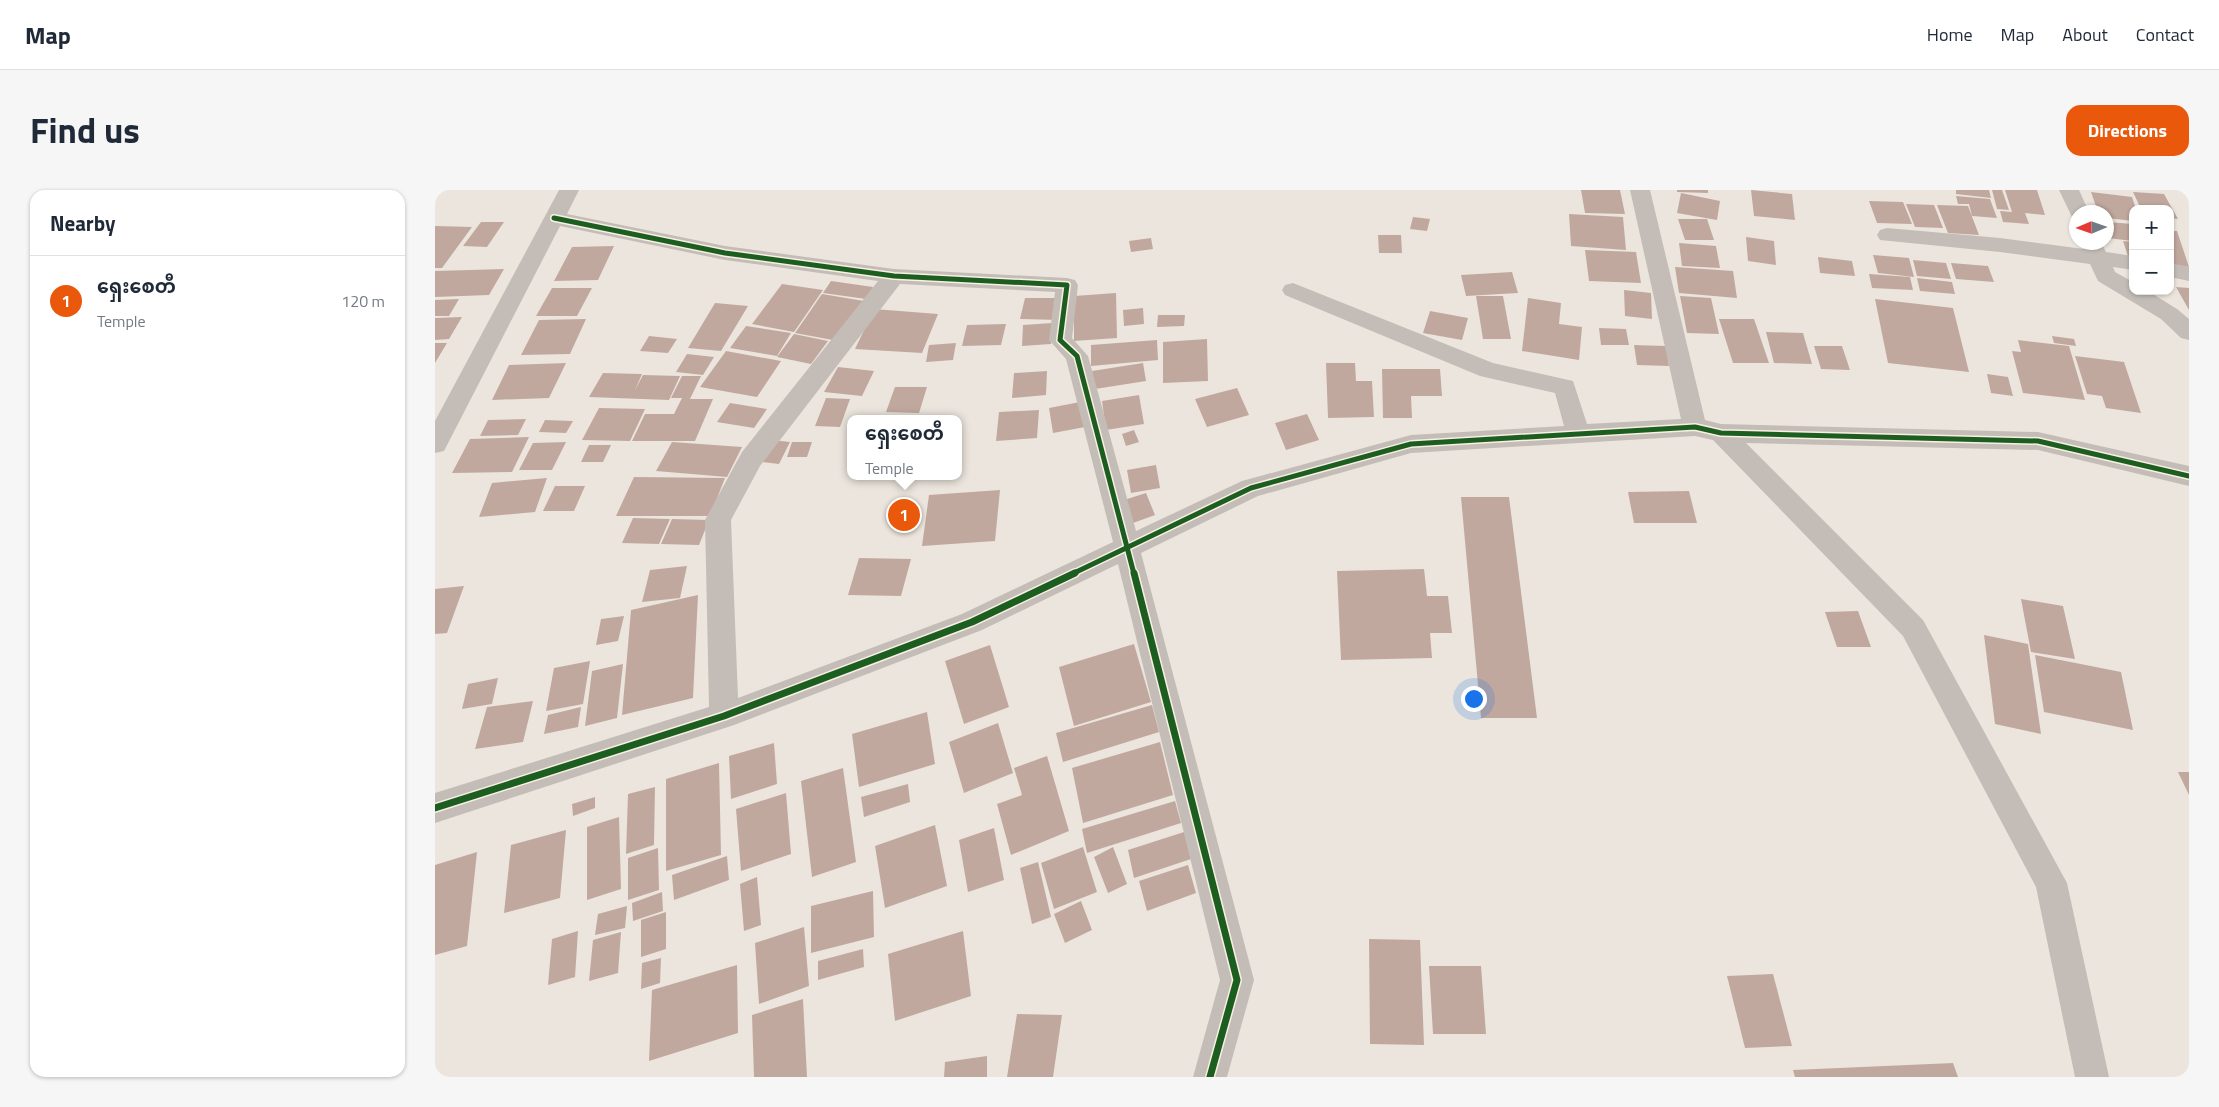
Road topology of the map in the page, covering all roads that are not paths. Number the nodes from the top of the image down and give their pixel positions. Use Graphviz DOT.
graph roads {
  1 [pos="569,190"];
  2 [pos="1640,190"];
  3 [pos="2069,190"];
  4 [pos="2076,205"];
  5 [pos="554,218"];
  6 [pos="1887,235"];
  7 [pos="2069,249"];
  8 [pos="2095,250"];
  9 [pos="2129,262"];
  10 [pos="2174,271"];
  11 [pos="2189,274"];
  12 [pos="894,276"];
  13 [pos="1293,290"];
  14 [pos="2189,332"];
  15 [pos="1708,430"];
  16 [pos="1578,434"];
  17 [pos="435,444"];
  18 [pos="2189,476"];
  19 [pos="1127,547"];
  20 [pos="725,716"];
  21 [pos="435,808"];
  22 [pos="1209,1077"];
  23 [pos="2093,1077"];
  1 -- 5 [label="street"];
  2 -- 15 [label="street"];
  3 -- 4 [label="street"];
  5 -- 12 [label="street"];
  5 -- 17 [label="street"];
  6 -- 7 [label="street"];
  8 -- 9 [label="street"];
  8 -- 14 [label="street"];
  10 -- 11 [label="street"];
  12 -- 19 [label="street"];
  12 -- 20 [label="street"];
  13 -- 16 [label="street"];
  15 -- 16 [label="street"];
  15 -- 18 [label="street"];
  15 -- 23 [label="street"];
  16 -- 19 [label="street"];
  19 -- 20 [label="street"];
  19 -- 22 [label="street"];
  20 -- 21 [label="street"];
}
